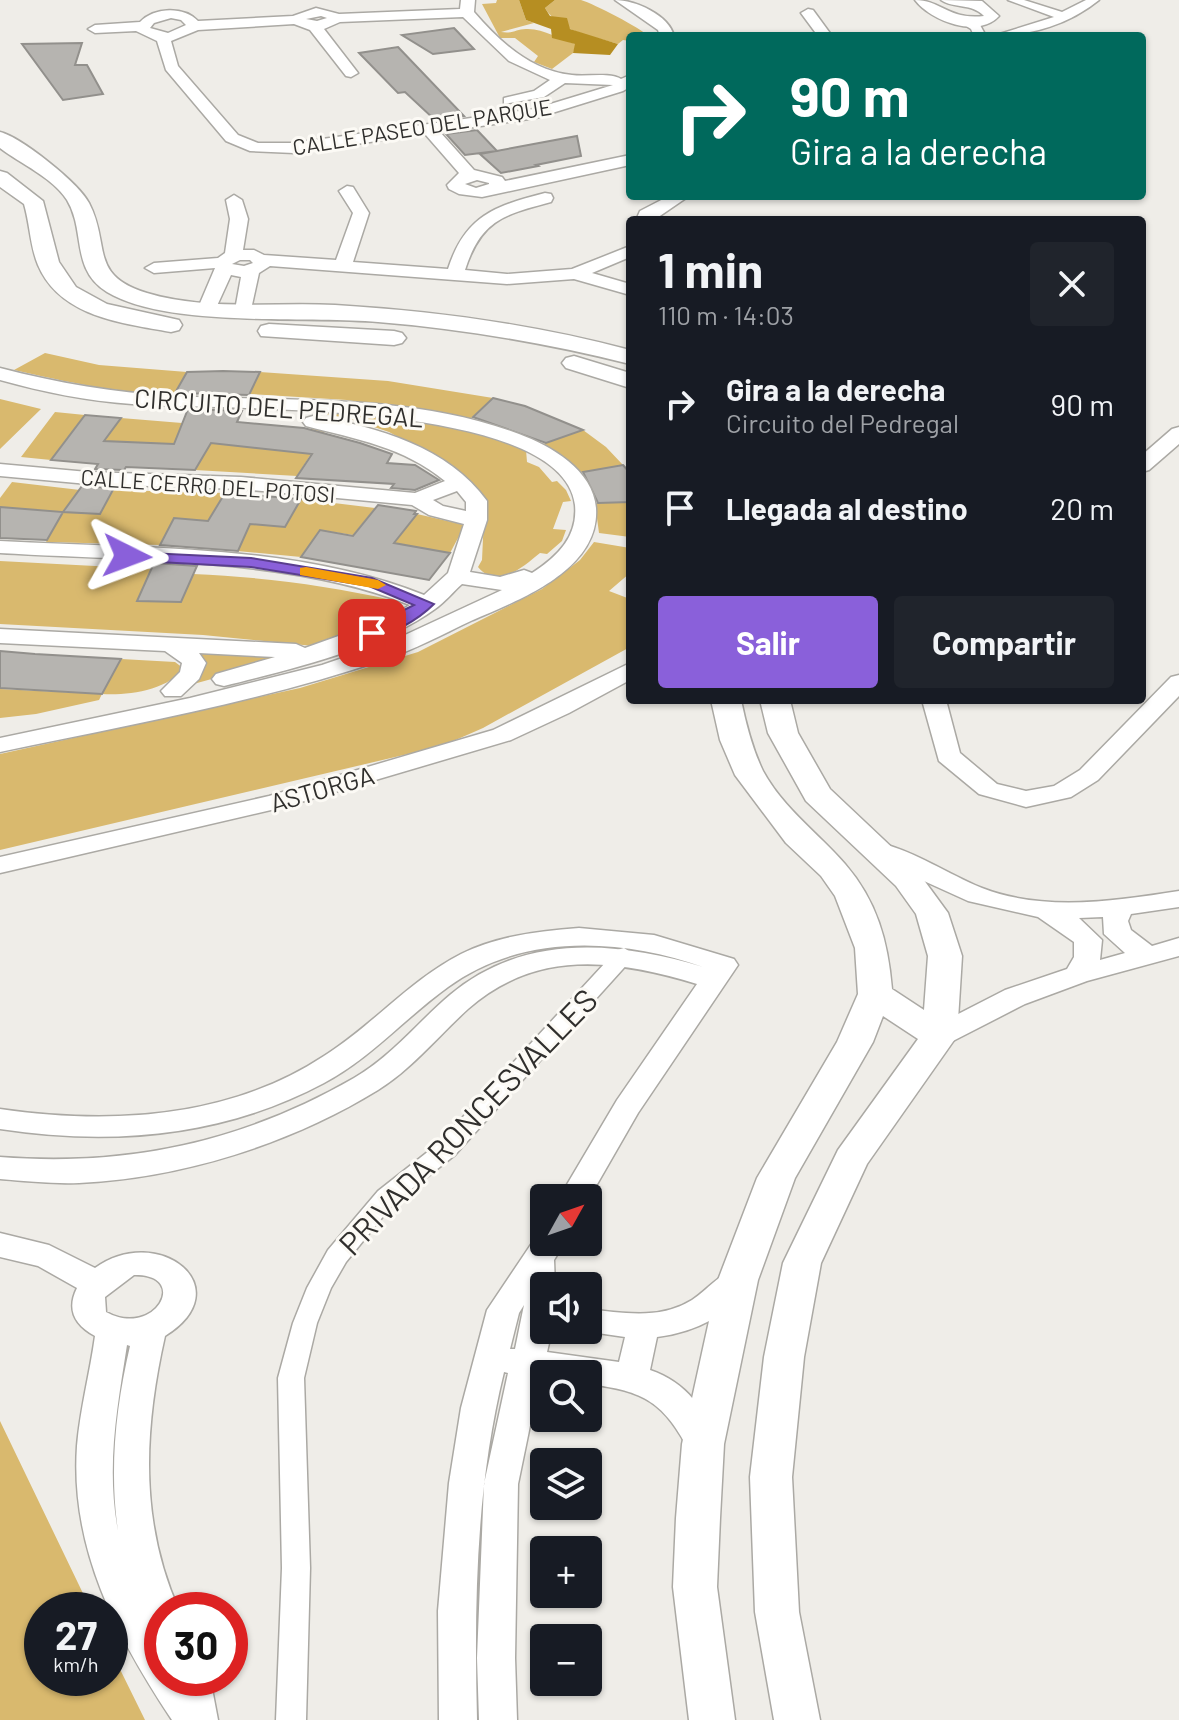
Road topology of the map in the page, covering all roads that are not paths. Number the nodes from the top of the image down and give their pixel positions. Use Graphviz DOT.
graph roads {
  1 [pos="622,0"];
  2 [pos="922,0"];
  3 [pos="948,0"];
  4 [pos="1013,0"];
  5 [pos="1074,0"];
  6 [pos="1091,2"];
  7 [pos="468,6"];
  8 [pos="174,7"];
  9 [pos="318,12"];
  10 [pos="808,13"];
  11 [pos="1066,17"];
  12 [pos="967,22"];
  13 [pos="142,26"];
  14 [pos="194,26"];
  15 [pos="95,29"];
  16 [pos="666,32"];
  17 [pos="822,32"];
  18 [pos="978,32"];
  19 [pos="1013,32"];
  20 [pos="163,37"];
  21 [pos="351,73"];
  22 [pos="626,79"];
  23 [pos="560,80"];
  24 [pos="626,82"];
  25 [pos="219,123"];
  26 [pos="429,128"];
  27 [pos="0,138"];
  28 [pos="626,153"];
  29 [pos="11,160"];
  30 [pos="626,161"];
  31 [pos="0,177"];
  32 [pos="496,184"];
  33 [pos="347,191"];
  34 [pos="545,198"];
  35 [pos="234,200"];
  36 [pos="674,200"];
  37 [pos="646,216"];
  38 [pos="626,253"];
  39 [pos="227,263"];
  40 [pos="257,265"];
  41 [pos="154,268"];
  42 [pos="342,268"];
  43 [pos="575,274"];
  44 [pos="454,276"];
  45 [pos="626,289"];
  46 [pos="207,308"];
  47 [pos="244,310"];
  48 [pos="626,356"];
  49 [pos="0,374"];
  50 [pos="626,380"];
  51 [pos="0,390"];
  52 [pos="1179,433"];
  53 [pos="1146,462"];
  54 [pos="563,468"];
  55 [pos="0,470"];
  56 [pos="462,482"];
  57 [pos="417,499"];
  58 [pos="476,520"];
  59 [pos="0,547"];
  60 [pos="458,576"];
  61 [pos="427,604"];
  62 [pos="0,636"];
  63 [pos="173,644"];
  64 [pos="312,652"];
  65 [pos="626,672"];
  66 [pos="1179,682"];
  67 [pos="173,691"];
  68 [pos="727,704"];
  69 [pos="776,704"];
  70 [pos="935,704"];
  71 [pos="0,726"];
  72 [pos="0,745"];
  73 [pos="880,851"];
  74 [pos="0,865"];
  75 [pos="832,869"];
  76 [pos="1179,899"];
  77 [pos="1044,909"];
  78 [pos="1120,909"];
  79 [pos="1179,947"];
  80 [pos="624,955"];
  81 [pos="1146,955"];
  82 [pos="719,972"];
  83 [pos="1077,975"];
  84 [pos="875,994"];
  85 [pos="939,1036"];
  86 [pos="0,1119"];
  87 [pos="0,1168"];
  88 [pos="582,1184"];
  89 [pos="0,1245"];
  90 [pos="541,1256"];
  91 [pos="738,1280"];
  92 [pos="94,1284"];
  93 [pos="503,1310"];
  94 [pos="530,1313"];
  95 [pos="602,1323"];
  96 [pos="150,1329"];
  97 [pos="643,1329"];
  98 [pos="112,1331"];
  99 [pos="534,1344"];
  100 [pos="491,1359"];
  101 [pos="528,1363"];
  102 [pos="632,1376"];
  103 [pos="703,1444"];
  104 [pos="152,1592"];
  105 [pos="144,1643"];
  106 [pos="178,1696"];
  107 [pos="193,1696"];
  108 [pos="196,1720"];
  109 [pos="291,1720"];
  110 [pos="458,1720"];
  111 [pos="498,1720"];
  112 [pos="712,1720"];
  113 [pos="797,1720"];
  1 -- 16 [label="street"];
  2 -- 12 [label="street"];
  3 -- 12 [label="street"];
  4 -- 11 [label="street"];
  5 -- 6 [label="street"];
  6 -- 11 [label="street"];
  7 -- 9 [label="street"];
  7 -- 23 [label="street, CALLE PASEO DEL PARQUE"];
  8 -- 13 [label="street"];
  8 -- 14 [label="street"];
  9 -- 14 [label="street"];
  9 -- 21 [label="street"];
  10 -- 17 [label="street"];
  11 -- 19 [label="street"];
  12 -- 18 [label="street"];
  13 -- 15 [label="street"];
  13 -- 20 [label="street"];
  14 -- 20 [label="street"];
  20 -- 25 [label="street, CALLE PASEO DEL PARQUE"];
  22 -- 23 [label="street, CALLE PASEO DEL PARQUE"];
  23 -- 25 [label="street, CALLE PASEO DEL PARQUE"];
  24 -- 26 [label="street, CALLE PASEO DEL PARQUE"];
  25 -- 26 [label="street, CALLE PASEO DEL PARQUE"];
  26 -- 32 [label="street"];
  27 -- 29 [label="street"];
  28 -- 32 [label="street"];
  29 -- 46 [label="street"];
  30 -- 32 [label="street"];
  31 -- 50 [label="street"];
  33 -- 42 [label="street"];
  34 -- 44 [label="street"];
  35 -- 39 [label="street"];
  36 -- 37 [label="street"];
  38 -- 43 [label="street"];
  39 -- 40 [label="street"];
  39 -- 41 [label="street"];
  39 -- 46 [label="street"];
  40 -- 42 [label="street"];
  40 -- 47 [label="street"];
  42 -- 44 [label="street"];
  43 -- 44 [label="street"];
  43 -- 45 [label="street"];
  46 -- 47 [label="street"];
  47 -- 48 [label="street"];
  49 -- 54 [label="street, CIRCUITO DEL PEDREGAL"];
  51 -- 56 [label="street, CIRCUITO DEL PEDREGAL"];
  52 -- 53 [label="street"];
  54 -- 60 [label="street"];
  54 -- 72 [label="street, CIRCUITO DEL PEDREGAL"];
  55 -- 57 [label="street, CALLE CERRO DEL POTOSI"];
  56 -- 57 [label="street, CALLE CERRO DEL POTOSI"];
  56 -- 58 [label="street"];
  57 -- 58 [label="street, CALLE CERRO DEL POTOSI"];
  58 -- 60 [label="street"];
  59 -- 61 [label="street"];
  60 -- 61 [label="street"];
  61 -- 64 [label="street"];
  62 -- 63 [label="street"];
  63 -- 64 [label="street"];
  63 -- 67 [label="street"];
  64 -- 67 [label="street"];
  65 -- 74 [label="street, ASTORGA"];
  66 -- 70 [label="street"];
  67 -- 71 [label="street"];
  68 -- 75 [label="street"];
  69 -- 73 [label="street"];
  73 -- 75 [label="street"];
  73 -- 77 [label="street"];
  73 -- 85 [label="street"];
  75 -- 84 [label="street"];
  76 -- 78 [label="street"];
  77 -- 78 [label="street"];
  77 -- 83 [label="street"];
  78 -- 81 [label="street"];
  79 -- 81 [label="street"];
  80 -- 82 [label="street, PRIVADA RONCESVALLES"];
  80 -- 87 [label="street, PRIVADA RONCESVALLES"];
  80 -- 109 [label="street, PRIVADA RONCESVALLES"];
  81 -- 83 [label="street"];
  82 -- 86 [label="street"];
  82 -- 88 [label="street"];
  83 -- 85 [label="street"];
  84 -- 85 [label="street"];
  84 -- 91 [label="street"];
  85 -- 113 [label="street"];
  89 -- 92 [label="street"];
  90 -- 93 [label="street"];
  91 -- 97 [label="street"];
  91 -- 103 [label="street"];
  92 -- 96 [label="street"];
  92 -- 98 [label="street"];
  93 -- 94 [label="street"];
  93 -- 100 [label="street"];
  95 -- 97 [label="street"];
  96 -- 98 [label="street"];
  96 -- 104 [label="street"];
  97 -- 102 [label="street"];
  98 -- 105 [label="street"];
  99 -- 101 [label="street"];
  100 -- 101 [label="street"];
  100 -- 110 [label="street"];
  101 -- 102 [label="street"];
  101 -- 111 [label="street"];
  102 -- 103 [label="street"];
  103 -- 112 [label="street"];
  106 -- 108 [label="street"];
  107 -- 108 [label="street"];
}
